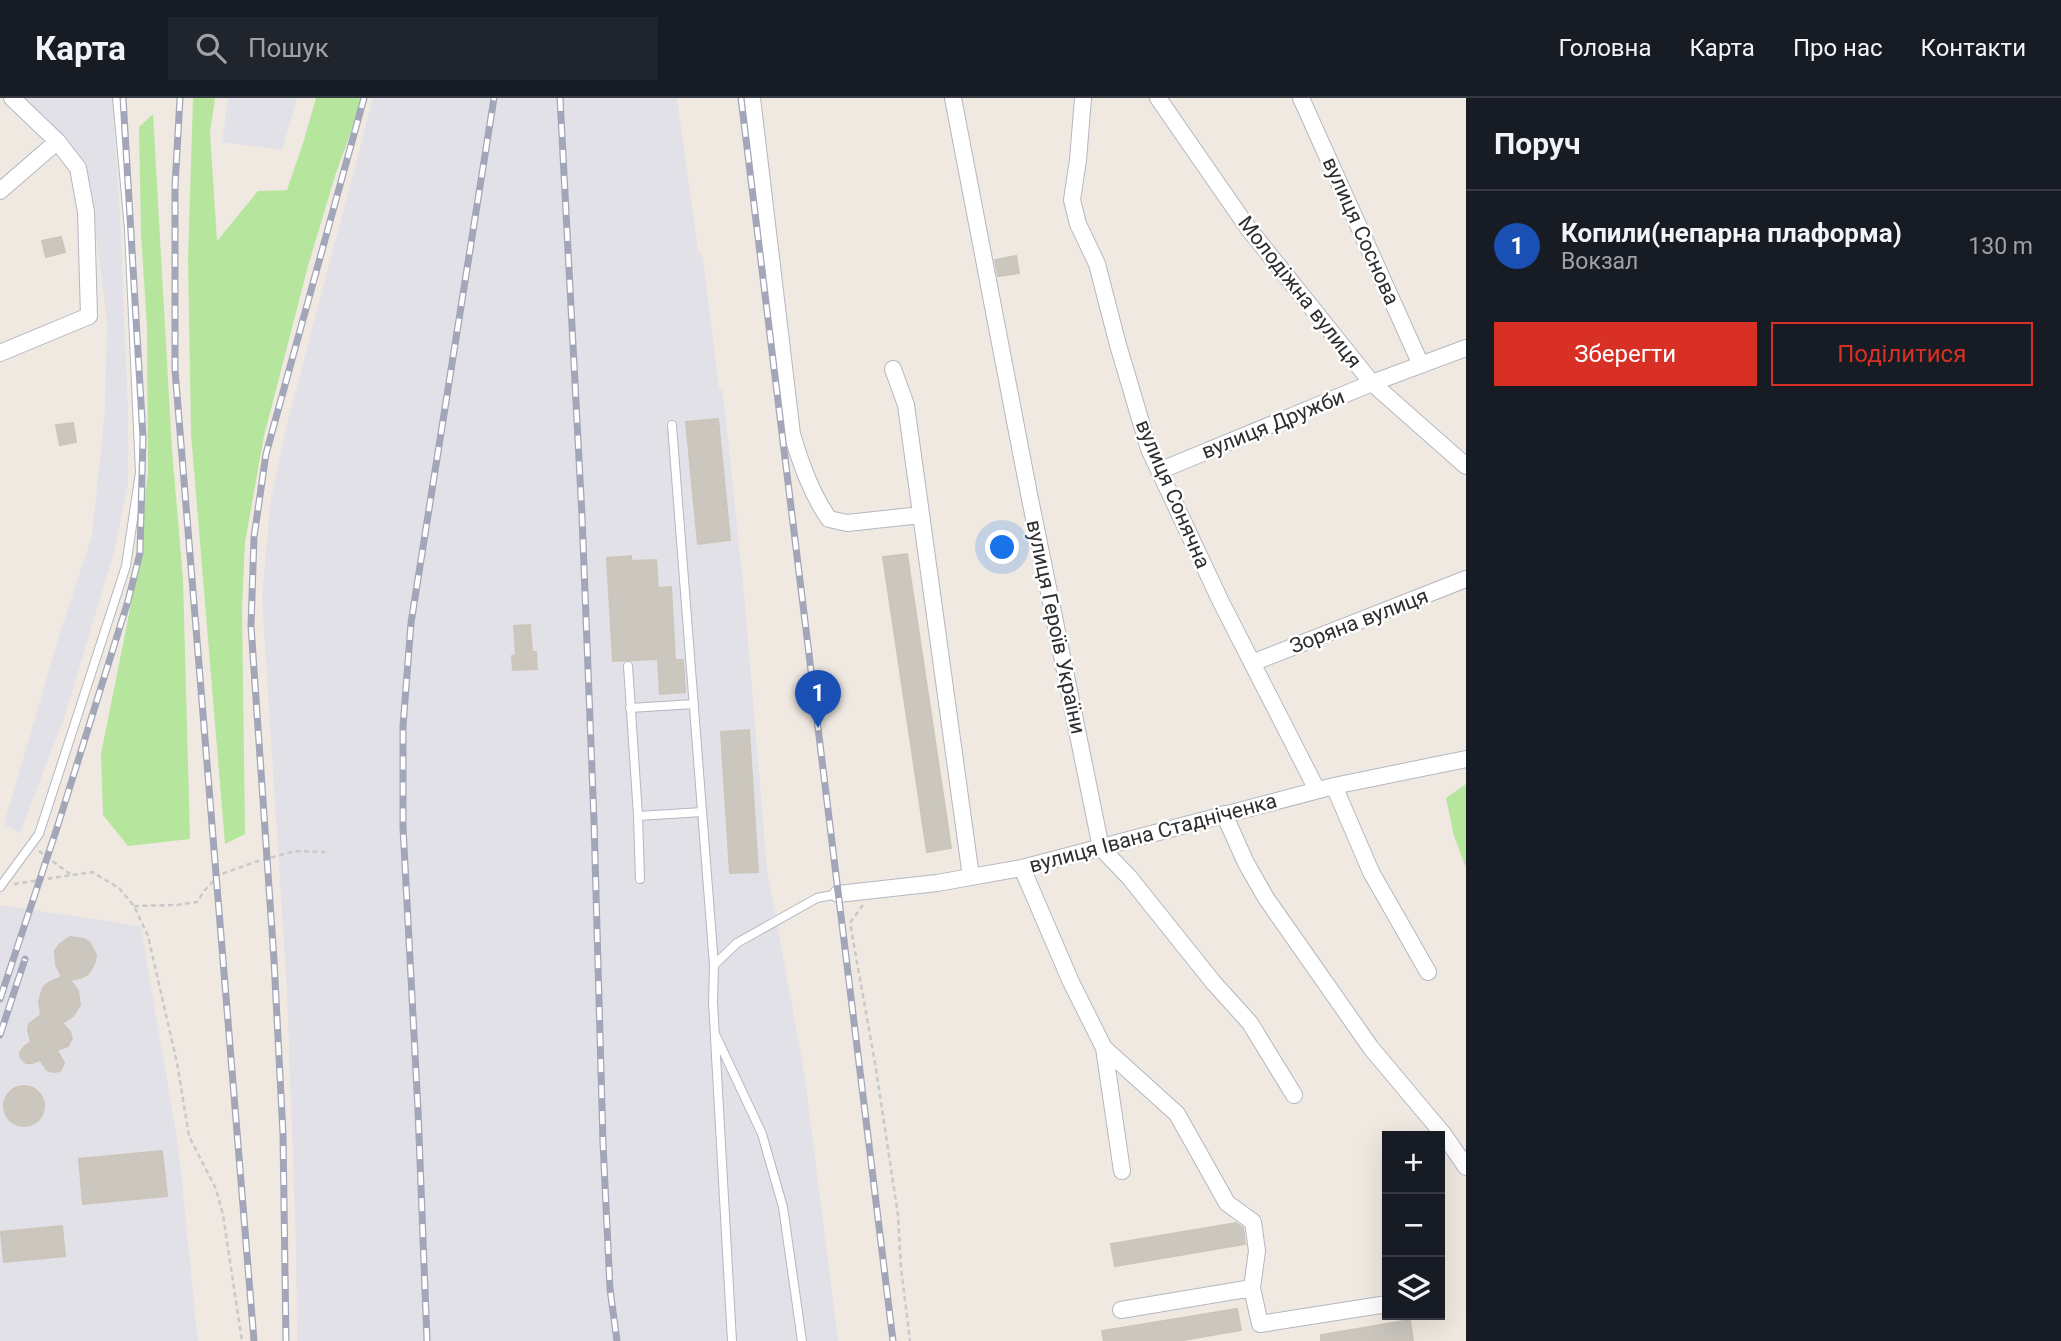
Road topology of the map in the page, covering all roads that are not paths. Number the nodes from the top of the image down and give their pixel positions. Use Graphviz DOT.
graph roads {
  1 [pos="12,98"];
  2 [pos="117,98"];
  3 [pos="752,98"];
  4 [pos="953,98"];
  5 [pos="1083,98"];
  6 [pos="1158,98"];
  7 [pos="1301,98"];
  8 [pos="52,146"];
  9 [pos="0,191"];
  10 [pos="1466,348"];
  11 [pos="0,353"];
  12 [pos="1422,365"];
  13 [pos="893,369"];
  14 [pos="1372,383"];
  15 [pos="672,425"];
  16 [pos="1466,466"];
  17 [pos="1159,471"];
  18 [pos="921,515"];
  19 [pos="1466,579"];
  20 [pos="1252,663"];
  21 [pos="628,666"];
  22 [pos="694,704"];
  23 [pos="631,708"];
  24 [pos="1466,760"];
  25 [pos="1334,786"];
  26 [pos="1317,790"];
  27 [pos="702,812"];
  28 [pos="1224,814"];
  29 [pos="638,816"];
  30 [pos="1101,848"];
  31 [pos="1022,868"];
  32 [pos="971,877"];
  33 [pos="640,879"];
  34 [pos="0,887"];
  35 [pos="838,894"];
  36 [pos="714,965"];
  37 [pos="1428,972"];
  38 [pos="715,1032"];
  39 [pos="1104,1048"];
  40 [pos="1294,1095"];
  41 [pos="1466,1167"];
  42 [pos="1122,1171"];
  43 [pos="1252,1288"];
  44 [pos="1382,1305"];
  45 [pos="1121,1310"];
  46 [pos="732,1341"];
  47 [pos="802,1341"];
  1 -- 11 [label="street"];
  2 -- 34 [label="lane"];
  3 -- 18 [label="street"];
  4 -- 30 [label="street, вулиця Героїв України"];
  5 -- 17 [label="street, вулиця Сонячна"];
  6 -- 14 [label="street, Молодіжна вулиця"];
  7 -- 12 [label="street, вулиця Соснова"];
  8 -- 9 [label="street"];
  10 -- 12 [label="street, вулиця Дружби"];
  12 -- 14 [label="street, вулиця Дружби"];
  13 -- 18 [label="street"];
  14 -- 16 [label="street, Молодіжна вулиця"];
  14 -- 17 [label="street, вулиця Дружби"];
  15 -- 22 [label="lane"];
  17 -- 20 [label="street, вулиця Сонячна"];
  18 -- 32 [label="street"];
  19 -- 20 [label="street, Зоряна вулиця"];
  20 -- 26 [label="street, вулиця Сонячна"];
  21 -- 23 [label="lane"];
  22 -- 23 [label="lane"];
  22 -- 27 [label="lane"];
  23 -- 29 [label="lane"];
  24 -- 25 [label="street, вулиця Івана Стадніченка"];
  25 -- 26 [label="street, вулиця Івана Стадніченка"];
  25 -- 37 [label="street"];
  26 -- 28 [label="street, вулиця Івана Стадніченка"];
  27 -- 29 [label="lane"];
  27 -- 36 [label="lane"];
  28 -- 30 [label="street, вулиця Івана Стадніченка"];
  28 -- 41 [label="street"];
  29 -- 33 [label="lane"];
  30 -- 31 [label="street, вулиця Івана Стадніченка"];
  30 -- 40 [label="street"];
  31 -- 32 [label="street, вулиця Івана Стадніченка"];
  31 -- 39 [label="street"];
  32 -- 35 [label="street, вулиця Івана Стадніченка"];
  35 -- 36 [label="lane"];
  36 -- 38 [label="lane"];
  38 -- 46 [label="lane"];
  38 -- 47 [label="lane"];
  39 -- 42 [label="street"];
  39 -- 43 [label="street"];
  43 -- 44 [label="street"];
  43 -- 45 [label="street"];
}
